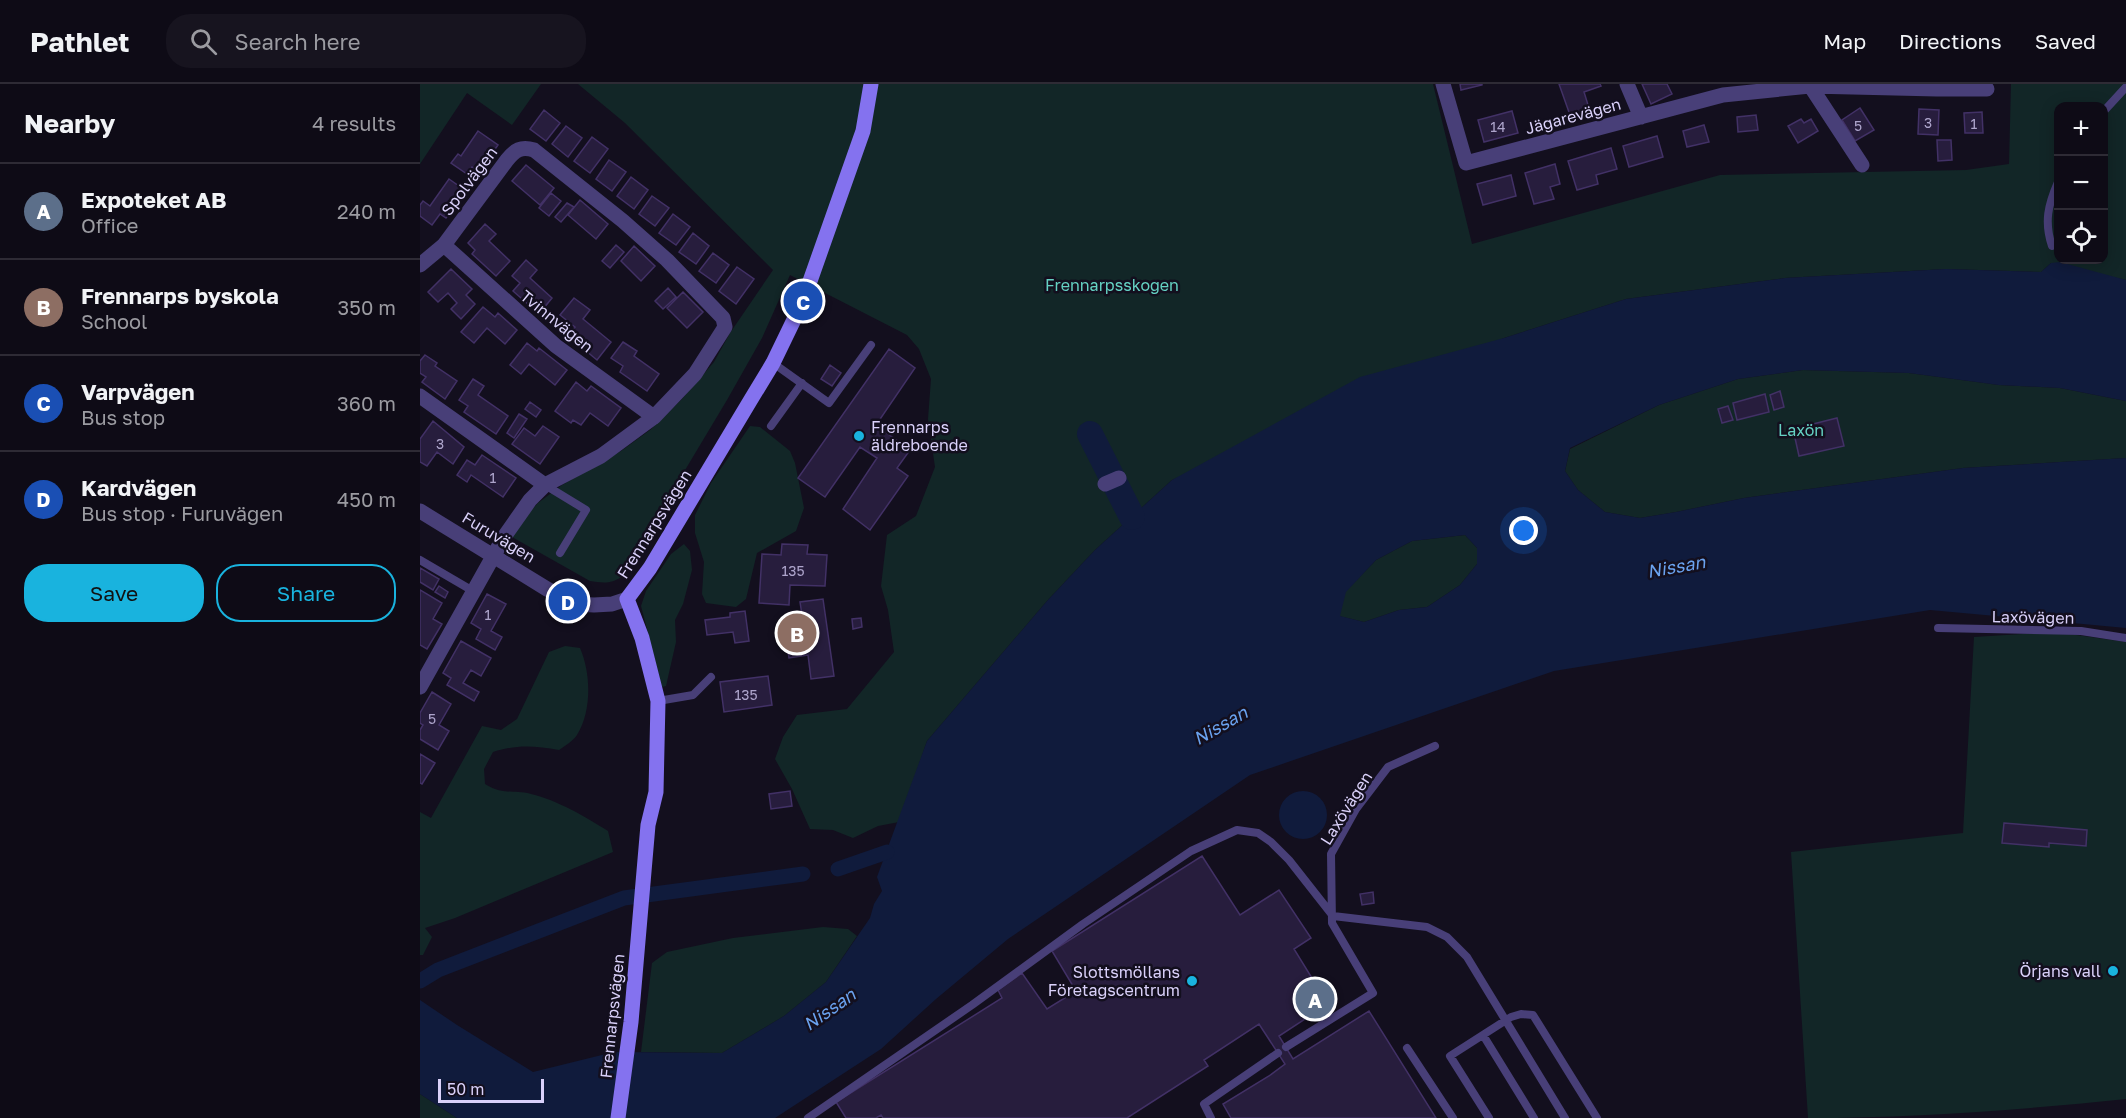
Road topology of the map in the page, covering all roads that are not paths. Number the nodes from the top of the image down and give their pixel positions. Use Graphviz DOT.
graph roads {
  1 [pos="871,84"];
  2 [pos="1443,84"];
  3 [pos="1627,84"];
  4 [pos="1809,85"];
  5 [pos="1936,87"];
  6 [pos="2126,87"];
  7 [pos="1987,88"];
  8 [pos="2108,106"];
  9 [pos="1641,117"];
  10 [pos="1862,165"];
  11 [pos="2054,195"];
  12 [pos="444,245"];
  13 [pos="2052,246"];
  14 [pos="420,265"];
  15 [pos="871,345"];
  16 [pos="773,363"];
  17 [pos="802,383"];
  18 [pos="420,396"];
  19 [pos="654,417"];
  20 [pos="771,426"];
  21 [pos="546,486"];
  22 [pos="420,511"];
  23 [pos="560,553"];
  24 [pos="494,555"];
  25 [pos="420,560"];
  26 [pos="473,591"];
  27 [pos="627,598"];
  28 [pos="1938,628"];
  29 [pos="2126,639"];
  30 [pos="711,676"];
  31 [pos="420,687"];
  32 [pos="658,701"];
  33 [pos="1435,746"];
  34 [pos="1333,916"];
  35 [pos="1506,1021"];
  36 [pos="1483,1035"];
  37 [pos="1286,1047"];
  38 [pos="1407,1048"];
  39 [pos="1278,1053"];
  40 [pos="816,1115"];
  41 [pos="618,1118"];
  42 [pos="808,1118"];
  43 [pos="1211,1118"];
  44 [pos="1453,1118"];
  45 [pos="1489,1118"];
  46 [pos="1534,1118"];
  47 [pos="1565,1118"];
  48 [pos="1597,1118"];
  1 -- 16 [label="street, Frennarpsvägen"];
  2 -- 9 [label="street, Jägarevägen"];
  3 -- 9 [label="street"];
  4 -- 5 [label="street, Jägarevägen"];
  4 -- 9 [label="street, Jägarevägen"];
  4 -- 10 [label="street"];
  5 -- 7 [label="street, Jägarevägen"];
  6 -- 8 [label="lane"];
  11 -- 13 [label="lane"];
  12 -- 14 [label="street, Spolvägen"];
  12 -- 19 [label="street, Tvinnvägen"];
  12 -- 19 [label="street, Spolvägen"];
  15 -- 17 [label="lane"];
  16 -- 17 [label="lane"];
  16 -- 27 [label="street, Frennarpsvägen"];
  17 -- 20 [label="lane"];
  18 -- 21 [label="street"];
  19 -- 21 [label="street"];
  21 -- 23 [label="lane"];
  21 -- 24 [label="street"];
  22 -- 24 [label="street, Furuvägen"];
  24 -- 26 [label="street"];
  24 -- 27 [label="street, Furuvägen"];
  25 -- 26 [label="lane"];
  26 -- 31 [label="street"];
  27 -- 32 [label="street, Frennarpsvägen"];
  28 -- 29 [label="lane, Laxövägen"];
  30 -- 32 [label="lane"];
  32 -- 41 [label="street, Frennarpsvägen"];
  33 -- 34 [label="lane, Laxövägen"];
  34 -- 35 [label="lane"];
  34 -- 37 [label="lane"];
  34 -- 40 [label="lane"];
  35 -- 36 [label="lane"];
  35 -- 47 [label="lane"];
  35 -- 48 [label="lane"];
  36 -- 45 [label="lane"];
  36 -- 46 [label="lane"];
  38 -- 44 [label="lane"];
  39 -- 43 [label="lane"];
  40 -- 42 [label="lane"];
}
